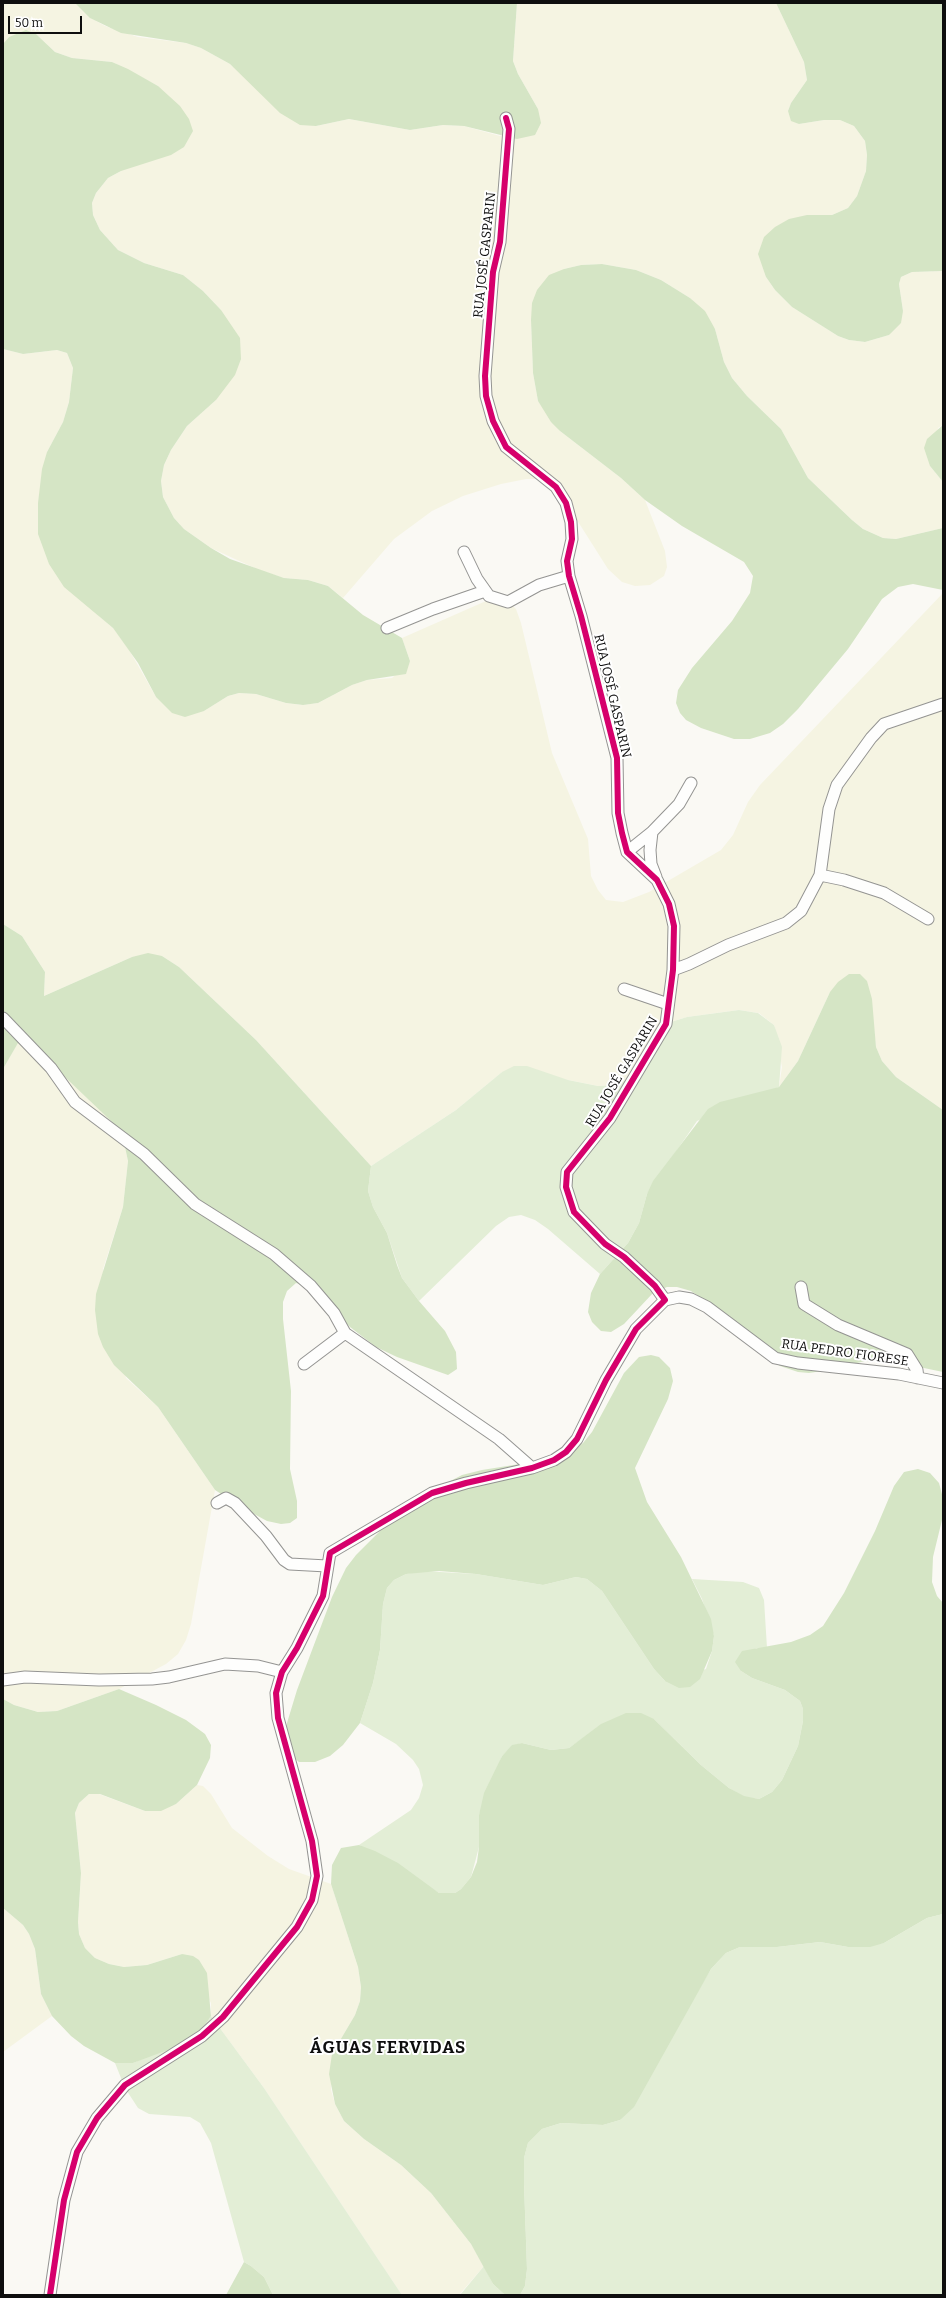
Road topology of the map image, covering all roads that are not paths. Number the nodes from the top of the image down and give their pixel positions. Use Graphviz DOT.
graph roads {
  1 [pos="506,118"];
  2 [pos="464,552"];
  3 [pos="569,576"];
  4 [pos="485,591"];
  5 [pos="388,628"];
  6 [pos="943,704"];
  7 [pos="691,783"];
  8 [pos="652,832"];
  9 [pos="627,852"];
  10 [pos="820,875"];
  11 [pos="657,880"];
  12 [pos="928,919"];
  13 [pos="673,970"];
  14 [pos="624,989"];
  15 [pos="668,1004"];
  16 [pos="3,1018"];
  17 [pos="801,1287"];
  18 [pos="665,1300"];
  19 [pos="345,1333"];
  20 [pos="304,1364"];
  21 [pos="918,1378"];
  22 [pos="943,1383"];
  23 [pos="532,1468"];
  24 [pos="217,1503"];
  25 [pos="326,1566"];
  26 [pos="282,1672"];
  27 [pos="3,1680"];
  28 [pos="50,2295"];
  1 -- 3 [label="street, RUA JOSÉ GASPARIN"];
  2 -- 4 [label="street"];
  3 -- 4 [label="street"];
  3 -- 9 [label="street, RUA JOSÉ GASPARIN"];
  4 -- 5 [label="street"];
  6 -- 10 [label="street"];
  7 -- 8 [label="street"];
  8 -- 9 [label="street"];
  8 -- 11 [label="street"];
  9 -- 11 [label="street, RUA JOSÉ GASPARIN"];
  10 -- 12 [label="street"];
  10 -- 13 [label="street"];
  11 -- 13 [label="street, RUA JOSÉ GASPARIN"];
  13 -- 15 [label="street, RUA JOSÉ GASPARIN"];
  14 -- 15 [label="street"];
  15 -- 18 [label="street, RUA JOSÉ GASPARIN"];
  16 -- 19 [label="street"];
  17 -- 21 [label="street"];
  18 -- 21 [label="street, RUA PEDRO FIORESE"];
  18 -- 23 [label="street"];
  19 -- 20 [label="street"];
  19 -- 23 [label="street"];
  21 -- 22 [label="street, RUA PEDRO FIORESE"];
  23 -- 25 [label="street"];
  24 -- 25 [label="street"];
  25 -- 26 [label="street"];
  26 -- 27 [label="street"];
  26 -- 28 [label="street"];
}
